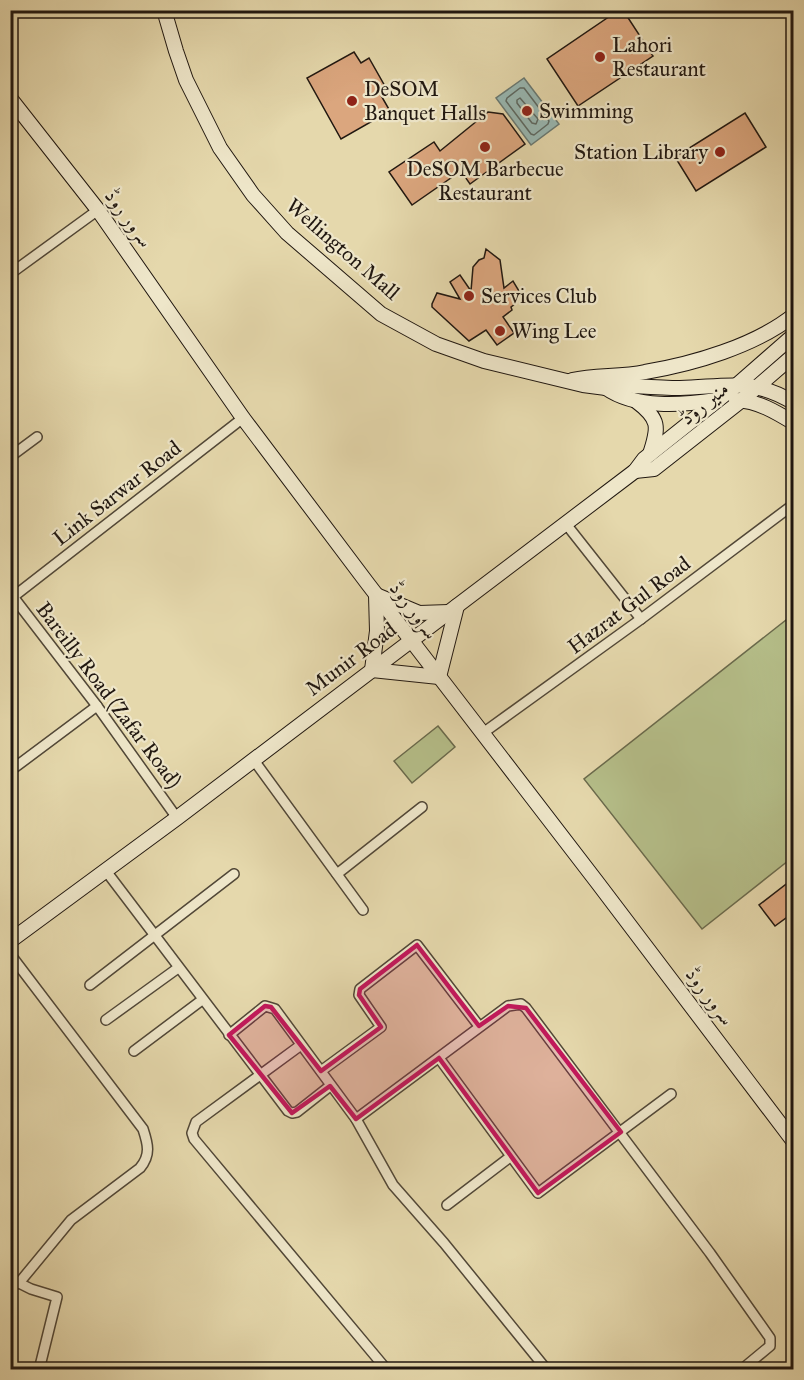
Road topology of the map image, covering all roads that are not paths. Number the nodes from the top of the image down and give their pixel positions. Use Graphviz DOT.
graph roads {
  1 [pos="164,10"];
  2 [pos="10,98"];
  3 [pos="98,210"];
  4 [pos="10,274"];
  5 [pos="794,315"];
  6 [pos="794,335"];
  7 [pos="794,355"];
  8 [pos="564,381"];
  9 [pos="738,384"];
  10 [pos="757,386"];
  11 [pos="606,388"];
  12 [pos="719,399"];
  13 [pos="742,400"];
  14 [pos="636,401"];
  15 [pos="794,403"];
  16 [pos="243,418"];
  17 [pos="794,423"];
  18 [pos="37,437"];
  19 [pos="650,454"];
  20 [pos="10,457"];
  21 [pos="635,471"];
  22 [pos="794,504"];
  23 [pos="566,524"];
  24 [pos="12,595"];
  25 [pos="376,595"];
  26 [pos="453,609"];
  27 [pos="641,619"];
  28 [pos="411,641"];
  29 [pos="372,670"];
  30 [pos="439,677"];
  31 [pos="97,706"];
  32 [pos="483,733"];
  33 [pos="253,759"];
  34 [pos="10,771"];
  35 [pos="422,807"];
  36 [pos="177,818"];
  37 [pos="106,871"];
  38 [pos="234,874"];
  39 [pos="337,874"];
  40 [pos="363,910"];
  41 [pos="156,936"];
  42 [pos="10,941"];
  43 [pos="10,954"];
  44 [pos="178,968"];
  45 [pos="90,985"];
  46 [pos="202,1000"];
  47 [pos="106,1020"];
  48 [pos="479,1026"];
  49 [pos="230,1035"];
  50 [pos="301,1045"];
  51 [pos="134,1051"];
  52 [pos="439,1058"];
  53 [pos="321,1071"];
  54 [pos="260,1074"];
  55 [pos="330,1086"];
  56 [pos="671,1094"];
  57 [pos="356,1119"];
  58 [pos="621,1132"];
  59 [pos="794,1142"];
  60 [pos="510,1157"];
  61 [pos="447,1205"];
  62 [pos="15,1285"];
  63 [pos="39,1370"];
  64 [pos="387,1370"];
  65 [pos="547,1370"];
  66 [pos="741,1370"];
  1 -- 8 [label="street, Wellington Mall"];
  2 -- 3 [label="street, سرور روڈ"];
  3 -- 4 [label="street"];
  3 -- 16 [label="street, سرور روڈ"];
  5 -- 8 [label="street"];
  6 -- 9 [label="street, Munir Road"];
  7 -- 10 [label="street, منیر روڈ"];
  8 -- 11 [label="street, Wellington Mall"];
  9 -- 10 [label="street, Wellington Mall"];
  9 -- 11 [label="street, Wellington Mall"];
  9 -- 12 [label="street, Munir Road"];
  10 -- 13 [label="street, منیر روڈ"];
  10 -- 15 [label="street, Wellington Mall"];
  11 -- 14 [label="street, Wellington Mall"];
  12 -- 13 [label="street, Wellington Mall"];
  12 -- 14 [label="street, Wellington Mall"];
  12 -- 19 [label="street, Munir Road"];
  13 -- 17 [label="street, Wellington Mall"];
  13 -- 21 [label="street, منیر روڈ"];
  14 -- 19 [label="street"];
  16 -- 24 [label="street, Link Sarwar Road"];
  16 -- 25 [label="street, سرور روڈ"];
  18 -- 20 [label="street"];
  19 -- 21 [label="street, Munir Road"];
  21 -- 23 [label="street, Munir Road"];
  22 -- 27 [label="street, Hazrat Gul Road"];
  23 -- 26 [label="street, Munir Road"];
  23 -- 27 [label="street"];
  24 -- 31 [label="street, Bareilly Road (Zafar Road)"];
  25 -- 26 [label="street"];
  25 -- 28 [label="street, سرور روڈ"];
  25 -- 29 [label="street"];
  26 -- 28 [label="street, Munir Road"];
  26 -- 30 [label="street"];
  27 -- 32 [label="street, Hazrat Gul Road"];
  28 -- 29 [label="street, Munir Road"];
  28 -- 30 [label="street, سرور روڈ"];
  29 -- 30 [label="street"];
  29 -- 33 [label="street, Munir Road"];
  30 -- 32 [label="street, سرور روڈ"];
  31 -- 34 [label="street"];
  31 -- 36 [label="street, Bareilly Road (Zafar Road)"];
  32 -- 59 [label="street, سرور روڈ"];
  33 -- 36 [label="street, Munir Road"];
  33 -- 39 [label="street"];
  35 -- 39 [label="street"];
  36 -- 37 [label="street, Munir Road"];
  37 -- 41 [label="street"];
  37 -- 42 [label="street, Munir Road"];
  38 -- 41 [label="street"];
  39 -- 40 [label="street"];
  41 -- 44 [label="street"];
  41 -- 45 [label="street"];
  43 -- 62 [label="street"];
  44 -- 46 [label="street"];
  44 -- 47 [label="street"];
  46 -- 49 [label="street"];
  46 -- 51 [label="street"];
  48 -- 52 [label="street"];
  48 -- 53 [label="street"];
  48 -- 58 [label="street"];
  49 -- 50 [label="street"];
  49 -- 54 [label="street"];
  50 -- 53 [label="street"];
  50 -- 54 [label="street"];
  52 -- 57 [label="street"];
  52 -- 60 [label="street"];
  53 -- 55 [label="street"];
  54 -- 55 [label="street"];
  54 -- 64 [label="street"];
  55 -- 57 [label="street"];
  56 -- 58 [label="street"];
  57 -- 65 [label="street"];
  58 -- 60 [label="street"];
  58 -- 66 [label="street"];
  60 -- 61 [label="street"];
  62 -- 63 [label="street"];
}
